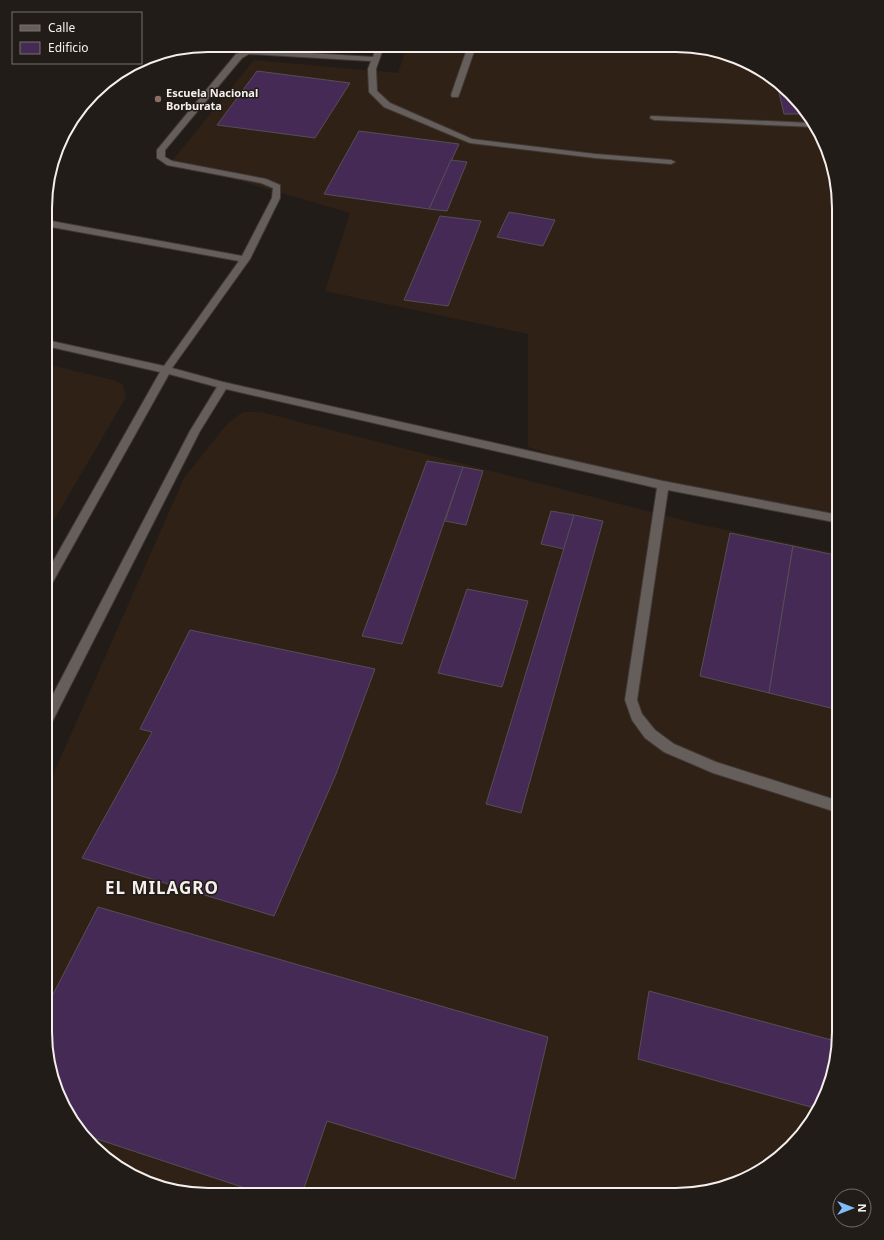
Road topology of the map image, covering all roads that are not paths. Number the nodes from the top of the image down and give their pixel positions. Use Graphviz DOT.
graph roads {
  1 [pos="378,52"];
  2 [pos="470,52"];
  3 [pos="375,59"];
  4 [pos="455,95"];
  5 [pos="654,118"];
  6 [pos="808,125"];
  7 [pos="671,162"];
  8 [pos="52,224"];
  9 [pos="245,259"];
  10 [pos="52,344"];
  11 [pos="166,370"];
  12 [pos="223,385"];
  13 [pos="663,486"];
  14 [pos="832,518"];
  15 [pos="52,573"];
  16 [pos="52,708"];
  17 [pos="832,805"];
  1 -- 3 [label="street"];
  2 -- 4 [label="street"];
  3 -- 7 [label="street"];
  3 -- 9 [label="street"];
  5 -- 6 [label="street"];
  8 -- 9 [label="street"];
  9 -- 11 [label="street"];
  10 -- 11 [label="street"];
  11 -- 12 [label="street"];
  11 -- 15 [label="street"];
  12 -- 13 [label="street"];
  12 -- 16 [label="street"];
  13 -- 14 [label="street"];
  13 -- 17 [label="street"];
}
